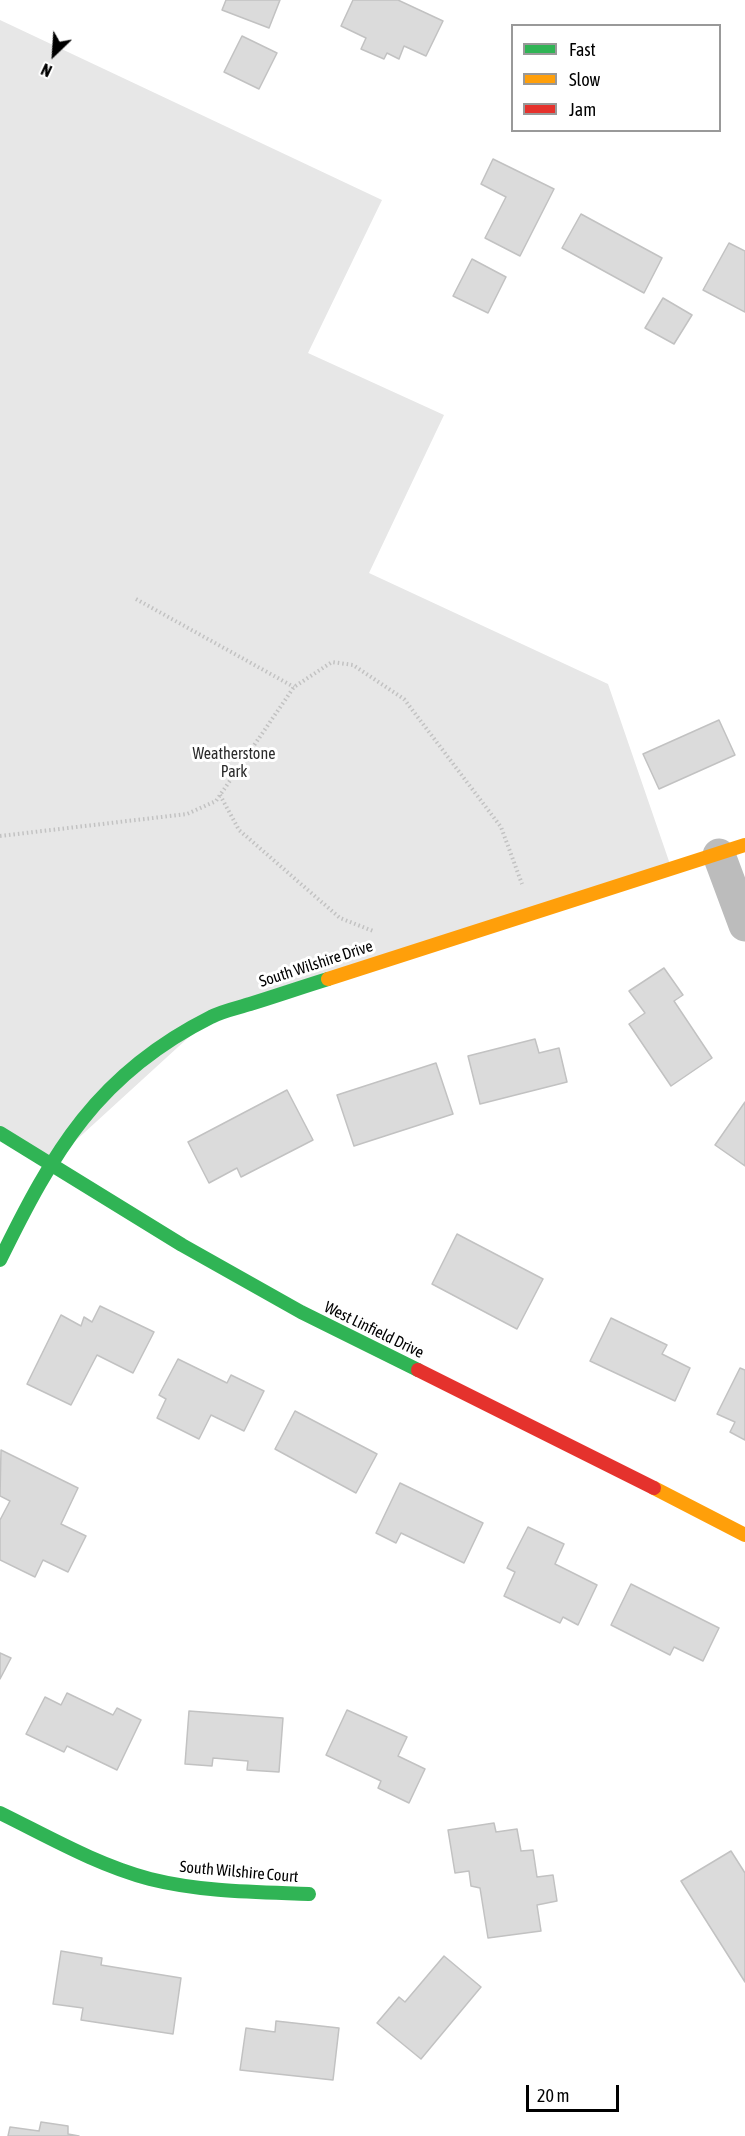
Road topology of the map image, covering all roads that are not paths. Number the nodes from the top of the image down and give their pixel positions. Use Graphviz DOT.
graph roads {
  1 [pos="732,850"];
  2 [pos="745,925"];
  3 [pos="0,1133"];
  4 [pos="50,1164"];
  5 [pos="0,1260"];
  6 [pos="745,1535"];
  7 [pos="0,1813"];
  8 [pos="309,1893"];
  1 -- 2 [label="street"];
  1 -- 4 [label="street, South Wilshire Drive"];
  3 -- 4 [label="street, West Linfield Drive"];
  4 -- 5 [label="street, South Wilshire Drive"];
  4 -- 6 [label="street, West Linfield Drive"];
  7 -- 8 [label="street, South Wilshire Court"];
}
